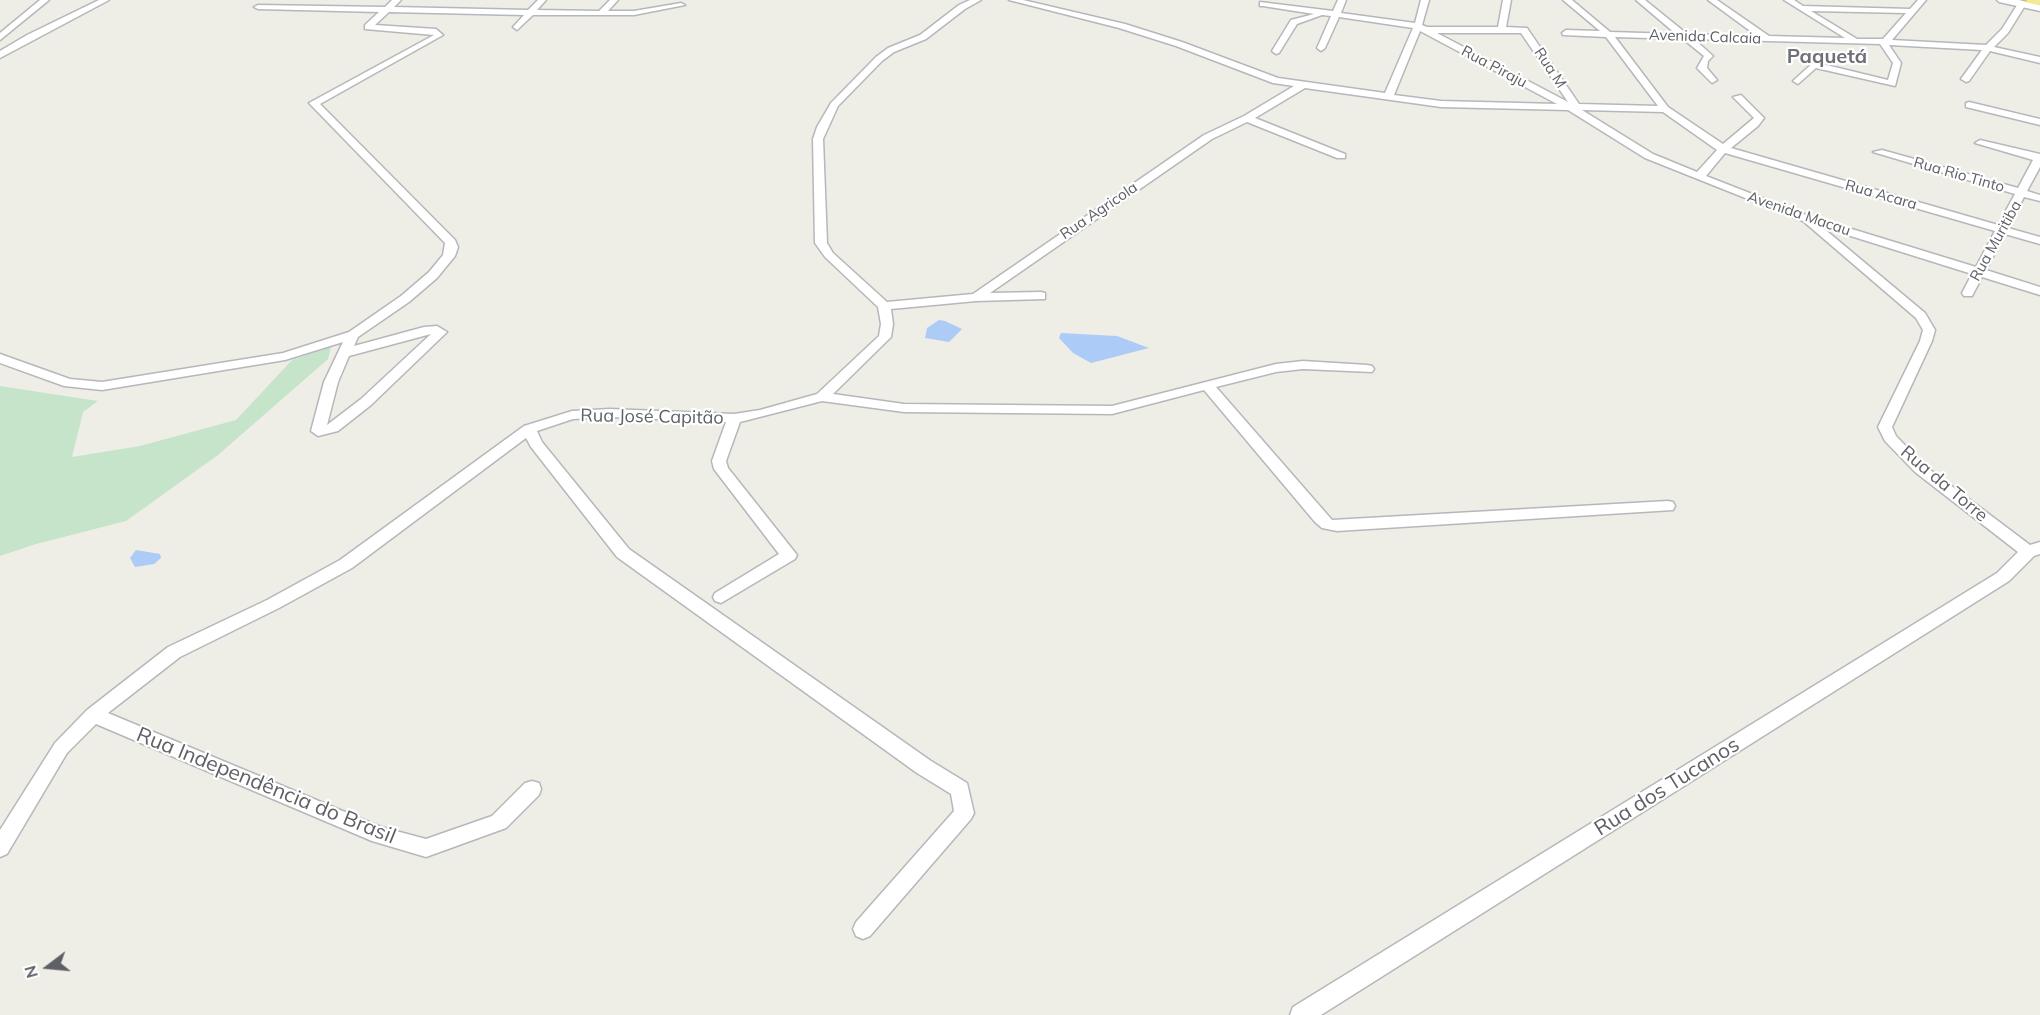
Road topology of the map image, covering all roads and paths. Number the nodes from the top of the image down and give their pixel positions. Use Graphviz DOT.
graph roads {
  1 [pos="45,0"];
  2 [pos="105,0"];
  3 [pos="268,0"];
  4 [pos="321,0"];
  5 [pos="397,0"];
  6 [pos="468,0"];
  7 [pos="542,0"];
  8 [pos="614,0"];
  9 [pos="977,0"];
  10 [pos="1013,0"];
  11 [pos="1342,0"];
  12 [pos="1425,0"];
  13 [pos="1507,0"];
  14 [pos="1567,0"];
  15 [pos="1640,0"];
  16 [pos="1712,0"];
  17 [pos="1788,0"];
  18 [pos="1922,0"];
  19 [pos="2003,0"];
  20 [pos="2028,2"];
  21 [pos="2040,2"];
  22 [pos="1263,4"];
  23 [pos="681,5"];
  24 [pos="310,8"];
  25 [pos="1801,8"];
  26 [pos="2040,8"];
  27 [pos="384,11"];
  28 [pos="456,11"];
  29 [pos="1911,11"];
  30 [pos="529,13"];
  31 [pos="1332,13"];
  32 [pos="601,14"];
  33 [pos="517,27"];
  34 [pos="1422,28"];
  35 [pos="1502,28"];
  36 [pos="1566,33"];
  37 [pos="1608,34"];
  38 [pos="1686,36"];
  39 [pos="0,37"];
  40 [pos="1769,40"];
  41 [pos="1858,42"];
  42 [pos="1885,42"];
  43 [pos="1321,48"];
  44 [pos="1988,48"];
  45 [pos="1276,51"];
  46 [pos="0,55"];
  47 [pos="2040,60"];
  48 [pos="1966,79"];
  49 [pos="1712,80"];
  50 [pos="1798,81"];
  51 [pos="1305,84"];
  52 [pos="1388,97"];
  53 [pos="1738,97"];
  54 [pos="1969,105"];
  55 [pos="1573,107"];
  56 [pos="1665,109"];
  57 [pos="1247,118"];
  58 [pos="2040,122"];
  59 [pos="1980,142"];
  60 [pos="1723,149"];
  61 [pos="1878,152"];
  62 [pos="1341,156"];
  63 [pos="2040,158"];
  64 [pos="1699,177"];
  65 [pos="2022,193"];
  66 [pos="2040,198"];
  67 [pos="1802,217"];
  68 [pos="2001,230"];
  69 [pos="2040,241"];
  70 [pos="1979,272"];
  71 [pos="2040,291"];
  72 [pos="1968,293"];
  73 [pos="1041,296"];
  74 [pos="976,297"];
  75 [pos="884,306"];
  76 [pos="353,335"];
  77 [pos="344,353"];
  78 [pos="0,358"];
  79 [pos="1367,369"];
  80 [pos="1207,385"];
  81 [pos="822,397"];
  82 [pos="734,418"];
  83 [pos="529,429"];
  84 [pos="1668,506"];
  85 [pos="2034,550"];
  86 [pos="721,597"];
  87 [pos="93,715"];
  88 [pos="532,789"];
  89 [pos="0,848"];
  90 [pos="862,929"];
  91 [pos="1300,1015"];
  1 -- 39 [label="street"];
  2 -- 46 [label="street"];
  3 -- 24 [label="street"];
  4 -- 24 [label="street"];
  5 -- 27 [label="street"];
  6 -- 28 [label="street"];
  7 -- 30 [label="street"];
  8 -- 32 [label="street"];
  9 -- 75 [label="street"];
  10 -- 51 [label="street"];
  11 -- 31 [label="street"];
  12 -- 34 [label="street"];
  13 -- 35 [label="street"];
  14 -- 37 [label="street, Rua Acara"];
  15 -- 38 [label="street"];
  16 -- 40 [label="street"];
  17 -- 25 [label="street"];
  18 -- 29 [label="street"];
  19 -- 20 [label="street"];
  20 -- 21 [label="highway"];
  20 -- 26 [label="street"];
  20 -- 44 [label="street"];
  22 -- 31 [label="street"];
  23 -- 32 [label="street"];
  24 -- 27 [label="street"];
  25 -- 29 [label="street"];
  25 -- 41 [label="street"];
  27 -- 28 [label="street"];
  27 -- 76 [label="street"];
  28 -- 30 [label="street"];
  29 -- 42 [label="street"];
  30 -- 32 [label="street"];
  30 -- 33 [label="street"];
  31 -- 34 [label="street"];
  31 -- 43 [label="street"];
  31 -- 45 [label="street"];
  34 -- 35 [label="street"];
  34 -- 52 [label="street"];
  34 -- 55 [label="street, Rua Piraju"];
  35 -- 55 [label="street, Rua M"];
  36 -- 37 [label="street, Avenida Calcaia"];
  37 -- 38 [label="street, Avenida Calcaia"];
  37 -- 56 [label="street, Rua Acara"];
  38 -- 40 [label="street, Avenida Calcaia"];
  38 -- 49 [label="street"];
  40 -- 41 [label="street, Avenida Calcaia"];
  41 -- 42 [label="street, Avenida Calcaia"];
  42 -- 44 [label="street, Avenida Calcaia"];
  42 -- 50 [label="street"];
  44 -- 47 [label="street, Avenida Calcaia"];
  44 -- 48 [label="street"];
  51 -- 52 [label="street"];
  51 -- 57 [label="street, Rua Agricola"];
  52 -- 55 [label="street"];
  53 -- 60 [label="street"];
  54 -- 58 [label="street"];
  55 -- 56 [label="street"];
  55 -- 64 [label="street, Avenida Macau"];
  56 -- 60 [label="street, Rua Acara"];
  57 -- 62 [label="street"];
  57 -- 74 [label="street, Rua Agricola"];
  59 -- 63 [label="street"];
  60 -- 64 [label="street"];
  60 -- 68 [label="street, Rua Acara"];
  61 -- 65 [label="street, Rua Rio Tinto"];
  63 -- 65 [label="street, Rua Muritiba"];
  64 -- 67 [label="street, Avenida Macau"];
  65 -- 66 [label="street, Rua Rio Tinto"];
  65 -- 68 [label="street, Rua Muritiba"];
  67 -- 70 [label="street, Avenida Macau"];
  67 -- 85 [label="street, Rua da Torre"];
  68 -- 69 [label="street, Rua Acara"];
  68 -- 70 [label="street, Rua Muritiba"];
  70 -- 71 [label="street, Avenida Macau"];
  70 -- 72 [label="street, Rua Muritiba"];
  73 -- 74 [label="street"];
  74 -- 75 [label="street, Rua Agricola"];
  75 -- 81 [label="street, Rua José Capitão"];
  76 -- 77 [label="street"];
  76 -- 78 [label="street"];
  77 -- 77 [label="street"];
  79 -- 80 [label="street"];
  80 -- 81 [label="street"];
  80 -- 84 [label="street"];
  81 -- 82 [label="street, Rua José Capitão"];
  82 -- 83 [label="street, Rua José Capitão"];
  82 -- 86 [label="street"];
  83 -- 87 [label="street, Rua José Capitão"];
  83 -- 90 [label="street"];
  85 -- 91 [label="street, Rua dos Tucanos"];
  87 -- 88 [label="street, Rua Independência do Brasil"];
  87 -- 89 [label="street, Rua José Capitão"];
}
